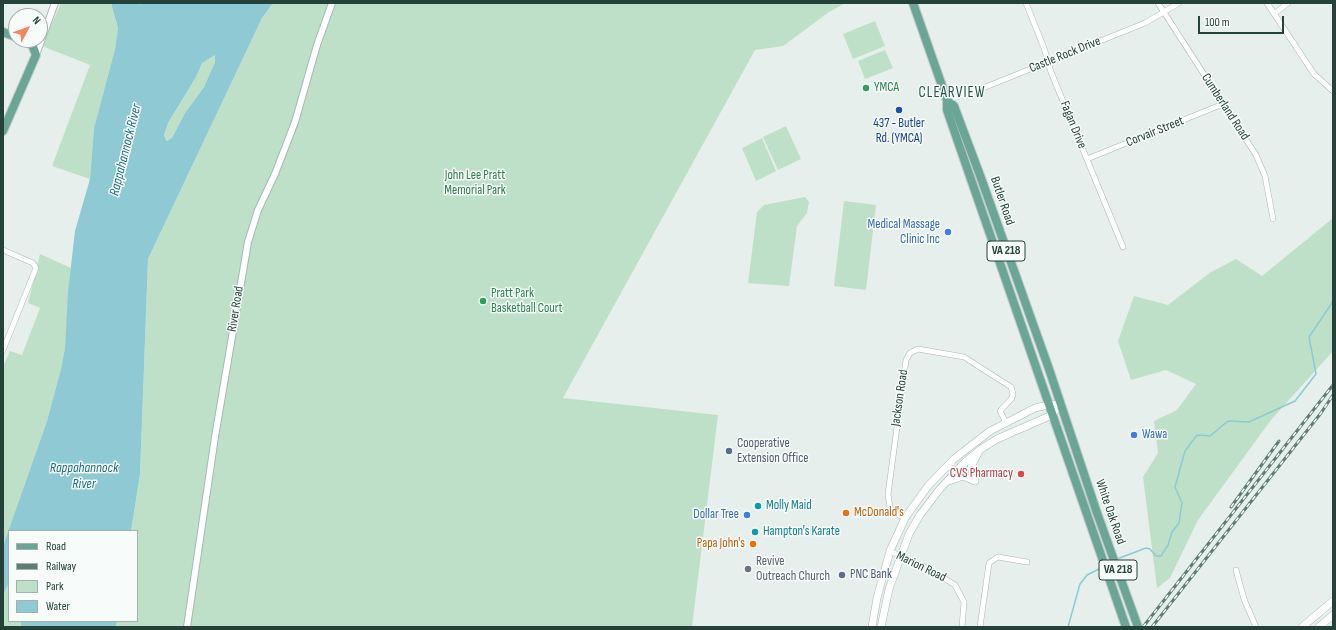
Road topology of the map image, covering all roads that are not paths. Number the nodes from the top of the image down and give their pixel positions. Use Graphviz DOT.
graph roads {
  1 [pos="56,3"];
  2 [pos="332,3"];
  3 [pos="913,3"];
  4 [pos="1026,3"];
  5 [pos="1158,3"];
  6 [pos="1179,3"];
  7 [pos="1267,3"];
  8 [pos="1288,3"];
  9 [pos="1164,12"];
  10 [pos="1274,14"];
  11 [pos="48,21"];
  12 [pos="34,48"];
  13 [pos="38,48"];
  14 [pos="36,55"];
  15 [pos="1048,62"];
  16 [pos="1333,91"];
  17 [pos="947,100"];
  18 [pos="1223,104"];
  19 [pos="3,132"];
  20 [pos="1087,159"];
  21 [pos="1273,219"];
  22 [pos="1123,248"];
  23 [pos="3,250"];
  24 [pos="3,350"];
  25 [pos="1061,404"];
  26 [pos="1048,405"];
  27 [pos="1052,415"];
  28 [pos="1006,423"];
  29 [pos="981,449"];
  30 [pos="945,483"];
  31 [pos="905,518"];
  32 [pos="890,551"];
  33 [pos="900,556"];
  34 [pos="1026,562"];
  35 [pos="1236,570"];
  36 [pos="1333,601"];
  37 [pos="1333,615"];
  38 [pos="187,627"];
  39 [pos="872,627"];
  40 [pos="881,627"];
  41 [pos="962,627"];
  42 [pos="980,627"];
  43 [pos="1126,627"];
  44 [pos="1138,627"];
  45 [pos="1256,627"];
  46 [pos="1302,627"];
  47 [pos="1319,627"];
  1 -- 11 [label="street"];
  2 -- 38 [label="street, River Road"];
  3 -- 17 [label="main road, Butler Road / VA 218"];
  4 -- 15 [label="street, Fagan Drive"];
  5 -- 9 [label="street, Cumberland Road"];
  6 -- 9 [label="street, Castle Rock Drive"];
  7 -- 10 [label="street"];
  8 -- 10 [label="street"];
  9 -- 15 [label="street, Castle Rock Drive"];
  9 -- 18 [label="street, Cumberland Road"];
  10 -- 16 [label="street"];
  12 -- 14 [label="main road"];
  13 -- 14 [label="street"];
  14 -- 19 [label="main road"];
  15 -- 17 [label="street, Castle Rock Drive"];
  15 -- 20 [label="street, Fagan Drive"];
  17 -- 25 [label="main road, Butler Road / VA 218"];
  17 -- 26 [label="main road, Butler Road / VA 218"];
  18 -- 20 [label="street, Corvair Street"];
  18 -- 21 [label="street, Cumberland Road"];
  20 -- 22 [label="street, Fagan Drive"];
  23 -- 24 [label="street"];
  25 -- 26 [label="main road"];
  25 -- 27 [label="main road"];
  25 -- 44 [label="main road, White Oak Road / VA 218, bridge"];
  26 -- 27 [label="main road, VA 218"];
  26 -- 28 [label="main road"];
  27 -- 29 [label="main road"];
  27 -- 43 [label="main road, White Oak Road / VA 218"];
  28 -- 31 [label="main road"];
  28 -- 31 [label="street, Jackson Road"];
  29 -- 30 [label="main road"];
  29 -- 30 [label="main road"];
  30 -- 33 [label="main road"];
  31 -- 32 [label="main road"];
  32 -- 33 [label="street, Marion Road"];
  32 -- 39 [label="main road"];
  33 -- 40 [label="main road"];
  33 -- 41 [label="street, Marion Road"];
  34 -- 42 [label="street"];
  35 -- 45 [label="street"];
  36 -- 46 [label="main road"];
  37 -- 47 [label="main road"];
}
